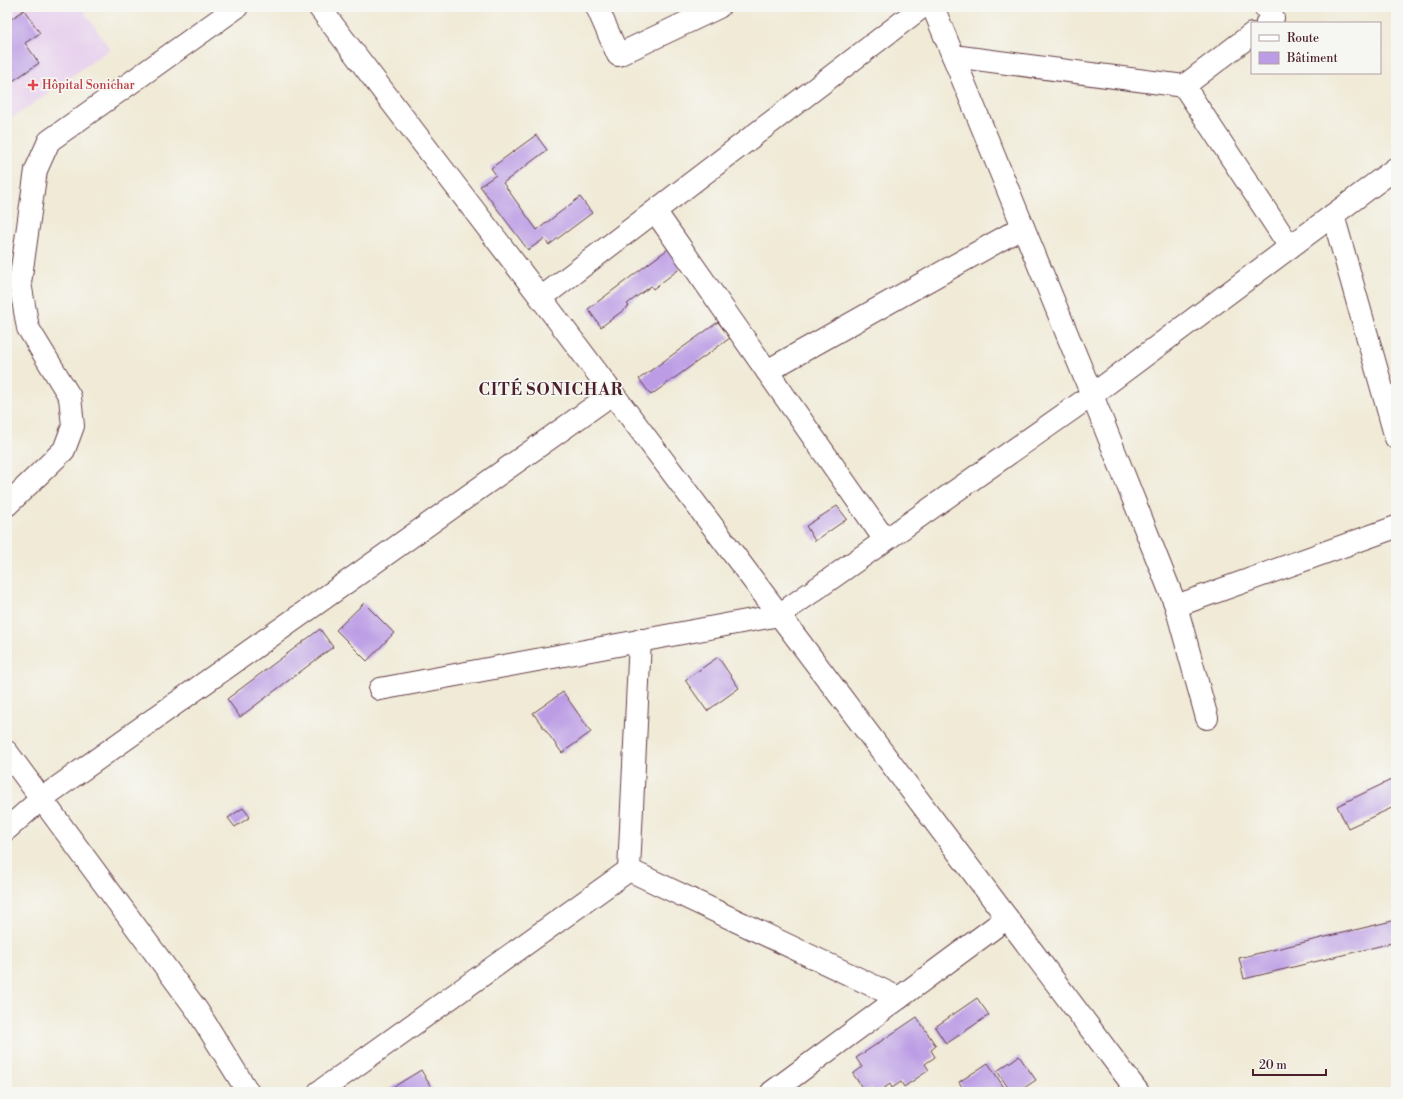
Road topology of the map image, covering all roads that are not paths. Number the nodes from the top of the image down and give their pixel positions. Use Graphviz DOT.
graph roads {
  1 [pos="237,7"];
  2 [pos="597,7"];
  3 [pos="719,7"];
  4 [pos="922,7"];
  5 [pos="933,7"];
  6 [pos="1265,7"];
  7 [pos="322,8"];
  8 [pos="1268,22"];
  9 [pos="1251,35"];
  10 [pos="953,56"];
  11 [pos="1184,86"];
  12 [pos="1396,168"];
  13 [pos="655,211"];
  14 [pos="1333,215"];
  15 [pos="1023,227"];
  16 [pos="1290,247"];
  17 [pos="541,298"];
  18 [pos="767,371"];
  19 [pos="612,394"];
  20 [pos="1092,395"];
  21 [pos="1396,438"];
  22 [pos="7,505"];
  23 [pos="1396,527"];
  24 [pos="885,540"];
  25 [pos="1176,606"];
  26 [pos="779,615"];
  27 [pos="640,640"];
  28 [pos="380,689"];
  29 [pos="1207,718"];
  30 [pos="7,752"];
  31 [pos="41,800"];
  32 [pos="7,829"];
  33 [pos="629,870"];
  34 [pos="1007,918"];
  35 [pos="899,998"];
  36 [pos="248,1092"];
  37 [pos="319,1092"];
  38 [pos="772,1092"];
  39 [pos="1138,1092"];
  1 -- 22 [label="street"];
  2 -- 3 [label="street"];
  4 -- 13 [label="street"];
  5 -- 10 [label="street"];
  6 -- 8 [label="street"];
  7 -- 17 [label="street"];
  9 -- 11 [label="street"];
  10 -- 11 [label="street"];
  10 -- 15 [label="street"];
  11 -- 16 [label="street"];
  12 -- 14 [label="street"];
  13 -- 17 [label="street"];
  13 -- 18 [label="street"];
  14 -- 16 [label="street"];
  14 -- 21 [label="street"];
  15 -- 18 [label="street"];
  15 -- 20 [label="street"];
  16 -- 20 [label="street"];
  17 -- 19 [label="street"];
  18 -- 24 [label="street"];
  19 -- 26 [label="street"];
  19 -- 31 [label="street"];
  20 -- 24 [label="street"];
  20 -- 25 [label="street"];
  23 -- 25 [label="street"];
  24 -- 26 [label="street"];
  25 -- 29 [label="street"];
  26 -- 27 [label="street"];
  26 -- 34 [label="street"];
  27 -- 28 [label="street"];
  27 -- 33 [label="street"];
  30 -- 31 [label="street"];
  31 -- 32 [label="street"];
  31 -- 36 [label="street"];
  33 -- 35 [label="street"];
  33 -- 37 [label="street"];
  34 -- 35 [label="street"];
  34 -- 39 [label="street"];
  35 -- 38 [label="street"];
}
